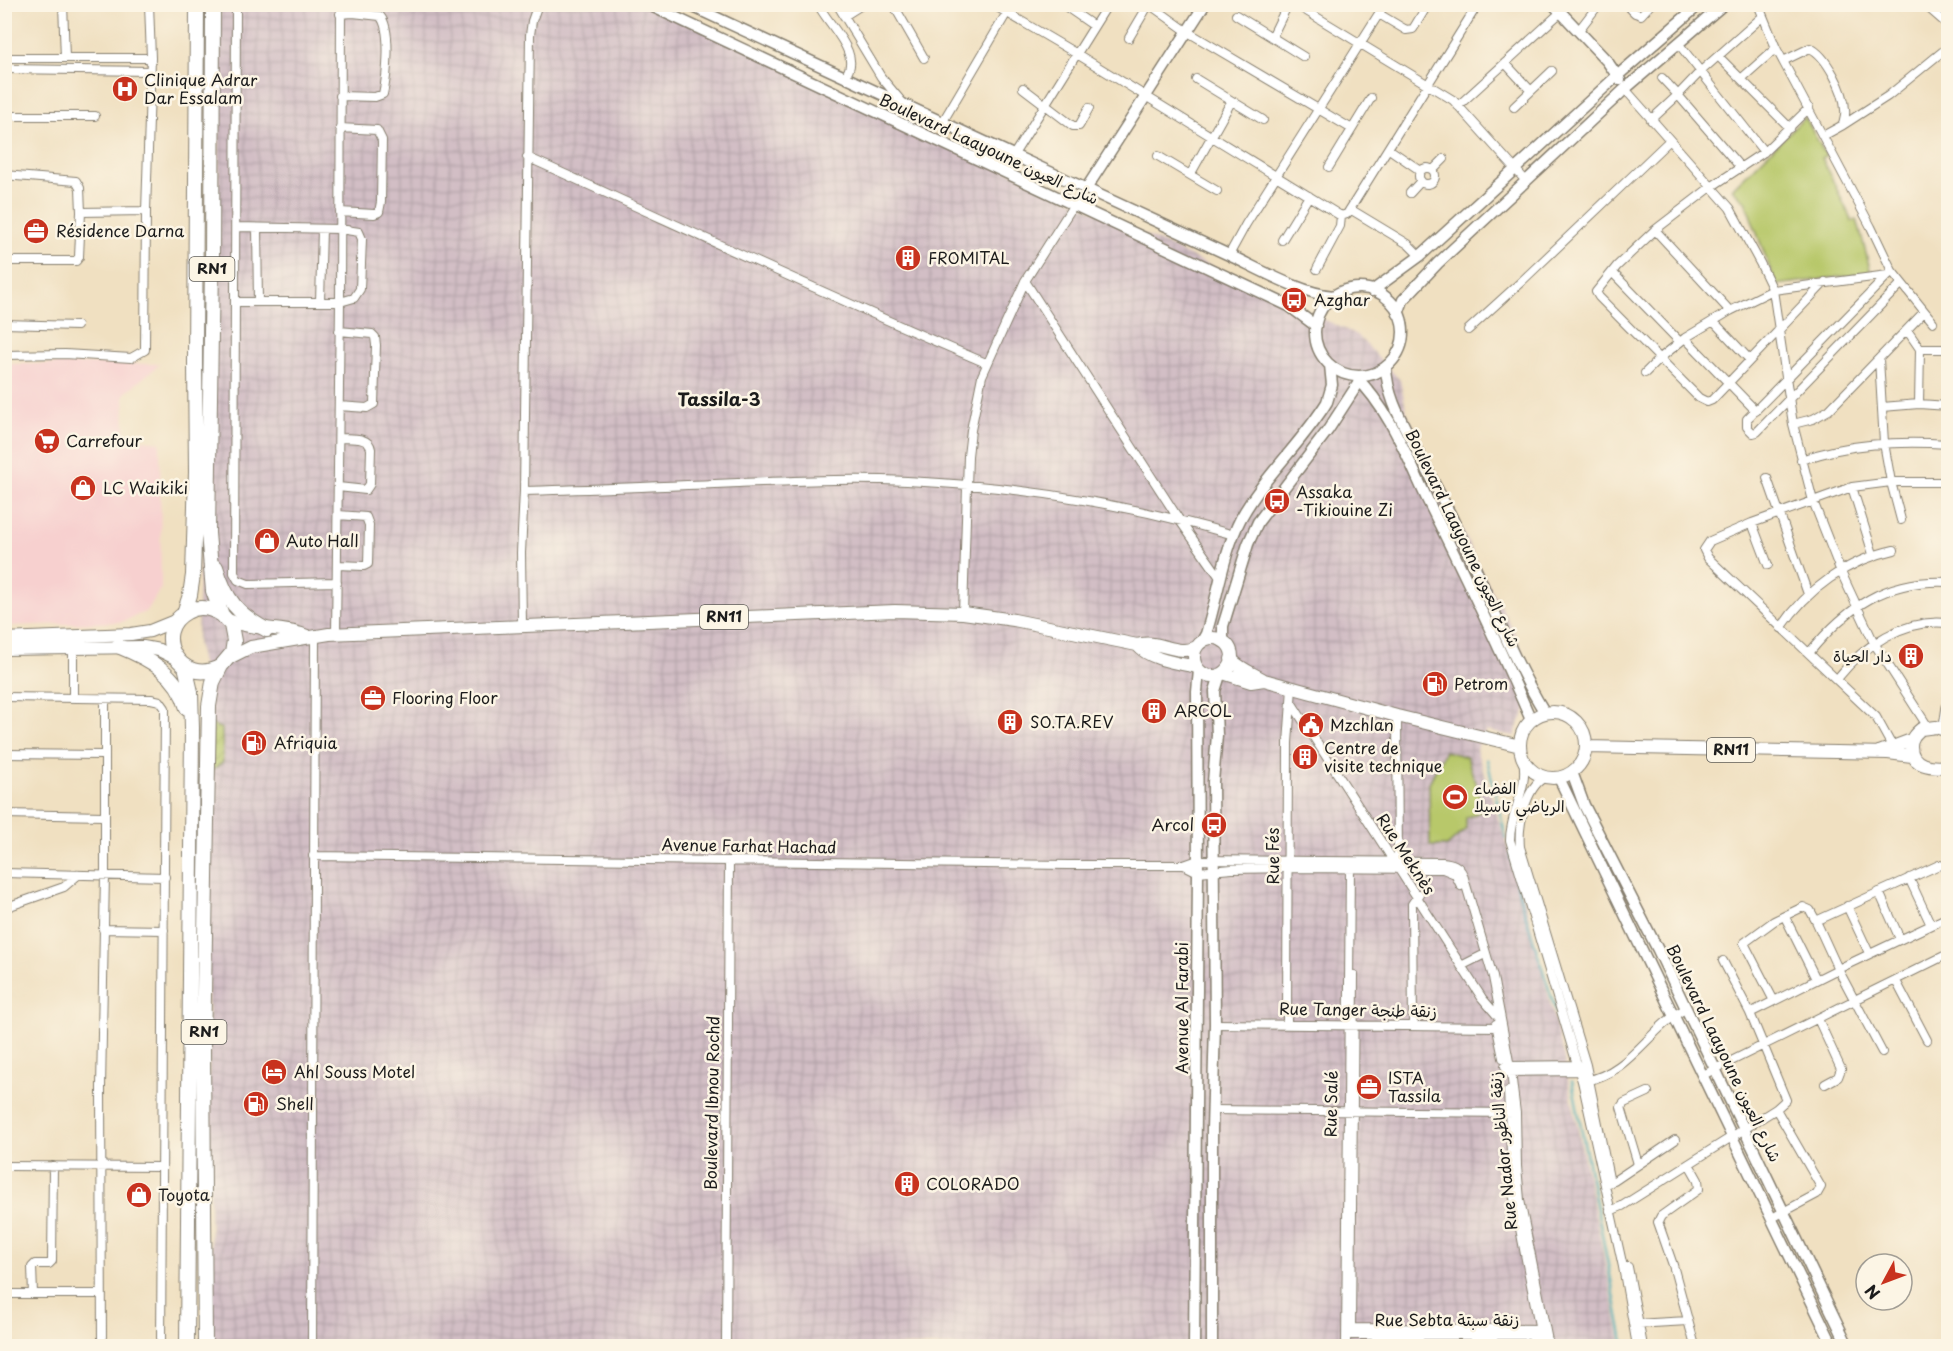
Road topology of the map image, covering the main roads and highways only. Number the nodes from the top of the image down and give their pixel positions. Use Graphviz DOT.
graph roads {
  1 [pos="197,4"];
  2 [pos="213,4"];
  3 [pos="208,533"];
  4 [pos="180,616"];
  5 [pos="225,617"];
  6 [pos="267,630"];
  7 [pos="311,636"];
  8 [pos="4,639"];
  9 [pos="72,642"];
  10 [pos="1137,645"];
  11 [pos="1199,645"];
  12 [pos="118,646"];
  13 [pos="4,649"];
  14 [pos="1231,659"];
  15 [pos="181,662"];
  16 [pos="225,662"];
  17 [pos="1198,668"];
  18 [pos="1221,674"];
  19 [pos="1264,680"];
  20 [pos="192,728"];
  21 [pos="1946,730"];
  22 [pos="1911,740"];
  23 [pos="1520,746"];
  24 [pos="1586,747"];
  25 [pos="1877,753"];
  26 [pos="1912,756"];
  27 [pos="1948,766"];
  28 [pos="187,1347"];
  29 [pos="205,1347"];
  1 -- 4 [label="highway, RN1"];
  2 -- 3 [label="highway, RN1"];
  3 -- 5 [label="highway, RN1"];
  3 -- 6 [label="highway"];
  4 -- 5 [label="highway"];
  4 -- 9 [label="main road"];
  4 -- 15 [label="highway, RN1"];
  5 -- 6 [label="main road, RN11"];
  5 -- 16 [label="highway, RN1"];
  6 -- 7 [label="main road, RN11"];
  7 -- 10 [label="main road, RN11"];
  7 -- 16 [label="main road, RN11"];
  8 -- 9 [label="main road"];
  9 -- 12 [label="main road"];
  9 -- 13 [label="main road"];
  10 -- 11 [label="main road, RN11"];
  10 -- 17 [label="main road, RN11"];
  11 -- 14 [label="main road, RN11"];
  11 -- 17 [label="main road"];
  12 -- 15 [label="main road"];
  12 -- 20 [label="highway"];
  14 -- 18 [label="main road"];
  14 -- 19 [label="main road, RN11"];
  15 -- 16 [label="highway"];
  15 -- 20 [label="highway, RN1"];
  16 -- 29 [label="highway, RN1"];
  17 -- 18 [label="main road, RN11"];
  18 -- 19 [label="main road, RN11"];
  19 -- 23 [label="main road, RN11"];
  20 -- 28 [label="highway, RN1"];
  21 -- 22 [label="main road, RN11"];
  22 -- 25 [label="main road, RN11"];
  22 -- 26 [label="main road"];
  23 -- 24 [label="main road"];
  23 -- 24 [label="main road"];
  24 -- 25 [label="main road, RN11"];
  25 -- 26 [label="main road, RN11"];
  26 -- 27 [label="main road, RN11"];
}
